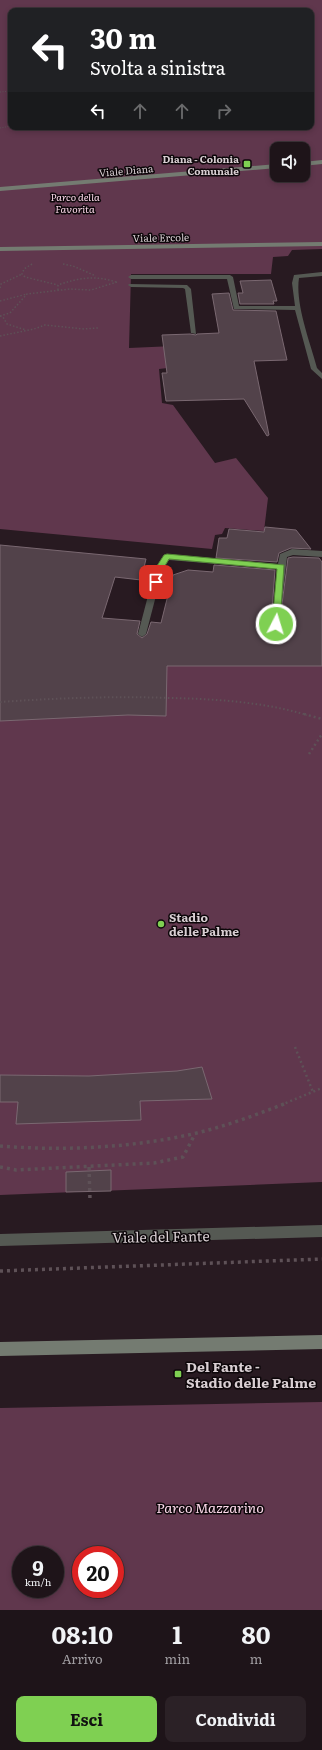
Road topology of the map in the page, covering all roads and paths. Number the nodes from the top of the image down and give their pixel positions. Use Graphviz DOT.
graph roads {
  1 [pos="322,162"];
  2 [pos="310,163"];
  3 [pos="270,167"];
  4 [pos="0,189"];
  5 [pos="322,244"];
  6 [pos="0,249"];
  7 [pos="32,264"];
  8 [pos="58,264"];
  9 [pos="22,274"];
  10 [pos="322,274"];
  11 [pos="96,276"];
  12 [pos="131,277"];
  13 [pos="117,283"];
  14 [pos="58,285"];
  15 [pos="131,285"];
  16 [pos="0,288"];
  17 [pos="58,290"];
  18 [pos="27,294"];
  19 [pos="0,301"];
  20 [pos="298,308"];
  21 [pos="0,316"];
  22 [pos="98,328"];
  23 [pos="26,330"];
  24 [pos="194,333"];
  25 [pos="0,336"];
  26 [pos="322,377"];
  27 [pos="322,554"];
  28 [pos="281,567"];
  29 [pos="276,624"];
  30 [pos="142,634"];
  31 [pos="0,702"];
  32 [pos="322,719"];
  33 [pos="322,734"];
  34 [pos="309,754"];
  35 [pos="295,1047"];
  36 [pos="322,1088"];
  37 [pos="313,1092"];
  38 [pos="195,1133"];
  39 [pos="0,1146"];
  40 [pos="0,1167"];
  41 [pos="90,1167"];
  42 [pos="90,1200"];
  43 [pos="322,1232"];
  44 [pos="0,1240"];
  45 [pos="322,1259"];
  46 [pos="0,1271"];
  47 [pos="322,1342"];
  48 [pos="0,1349"];
  1 -- 2 [label="street"];
  3 -- 4 [label="street, Viale Diana"];
  5 -- 6 [label="street, Viale Ercole"];
  7 -- 9 [label="path"];
  8 -- 11 [label="path"];
  9 -- 14 [label="path"];
  9 -- 16 [label="path"];
  10 -- 20 [label="street"];
  11 -- 13 [label="path"];
  11 -- 14 [label="path"];
  12 -- 13 [label="path"];
  12 -- 20 [label="street"];
  13 -- 17 [label="path"];
  14 -- 17 [label="path"];
  15 -- 24 [label="street"];
  17 -- 18 [label="path"];
  18 -- 19 [label="path"];
  18 -- 21 [label="path"];
  20 -- 26 [label="street"];
  21 -- 23 [label="path"];
  22 -- 23 [label="path"];
  23 -- 25 [label="path"];
  27 -- 28 [label="street"];
  28 -- 29 [label="street"];
  28 -- 30 [label="street"];
  31 -- 32 [label="path"];
  33 -- 34 [label="path"];
  35 -- 37 [label="path"];
  36 -- 37 [label="path"];
  37 -- 38 [label="path"];
  38 -- 39 [label="path"];
  38 -- 41 [label="path"];
  40 -- 41 [label="path"];
  41 -- 42 [label="path"];
  43 -- 44 [label="street, Viale del Fante"];
  45 -- 46 [label="path"];
  47 -- 48 [label="street"];
}
